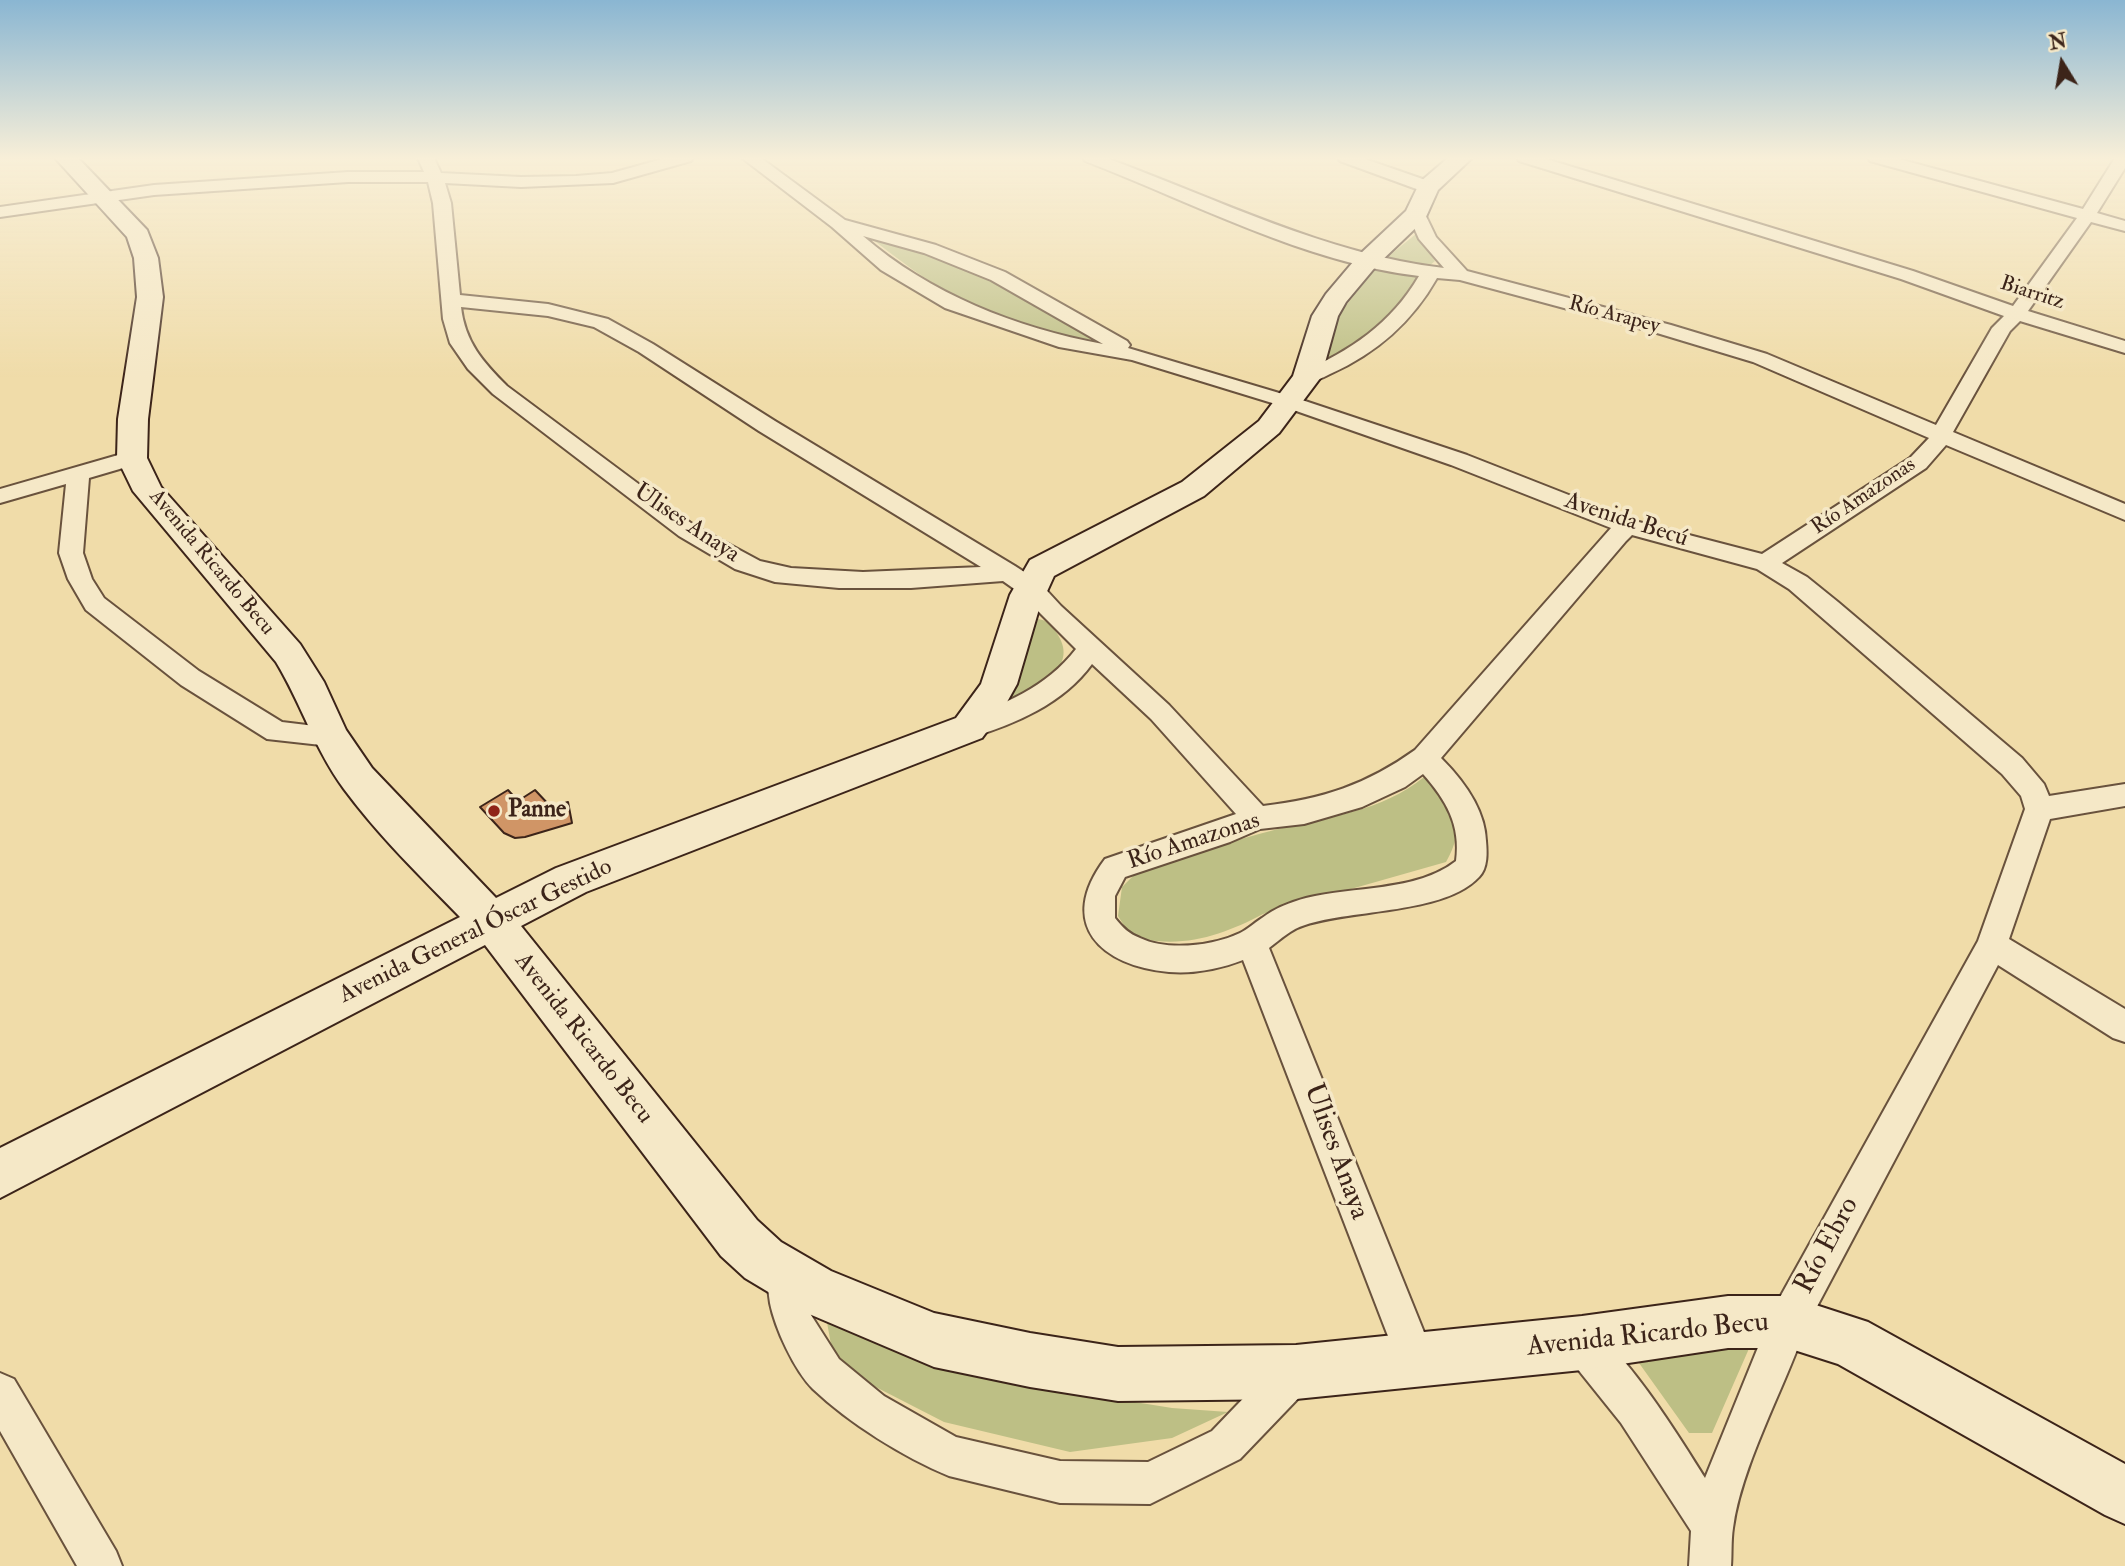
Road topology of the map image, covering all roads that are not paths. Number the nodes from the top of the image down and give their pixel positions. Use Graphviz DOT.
graph roads {
  1 [pos="135,231"];
  2 [pos="445,231"];
  3 [pos="847,231"];
  4 [pos="868,231"];
  5 [pos="1279,231"];
  6 [pos="1395,231"];
  7 [pos="1427,231"];
  8 [pos="1764,231"];
  9 [pos="2076,231"];
  10 [pos="1368,261"];
  11 [pos="1430,273"];
  12 [pos="1461,275"];
  13 [pos="453,300"];
  14 [pos="2017,314"];
  15 [pos="2125,347"];
  16 [pos="1135,355"];
  17 [pos="1298,389"];
  18 [pos="1942,434"];
  19 [pos="132,458"];
  20 [pos="78,474"];
  21 [pos="0,496"];
  22 [pos="2125,513"];
  23 [pos="1627,526"];
  24 [pos="1765,563"];
  25 [pos="1018,580"];
  26 [pos="1090,648"];
  27 [pos="969,729"];
  28 [pos="330,736"];
  29 [pos="1426,758"];
  30 [pos="2125,795"];
  31 [pos="2039,809"];
  32 [pos="1257,818"];
  33 [pos="491,921"];
  34 [pos="1252,943"];
  35 [pos="1992,945"];
  36 [pos="2125,1027"];
  37 [pos="0,1174"];
  38 [pos="784,1274"];
  39 [pos="1788,1322"];
  40 [pos="1582,1343"];
  41 [pos="1417,1362"];
  42 [pos="1296,1372"];
  43 [pos="0,1394"];
  44 [pos="2125,1495"];
  45 [pos="1712,1527"];
  46 [pos="101,1566"];
  47 [pos="1710,1566"];
  1 -- 19 [label="street, Avenida Ricardo Becu"];
  2 -- 13 [label="street, Ulises Anaya"];
  3 -- 16 [label="street"];
  4 -- 16 [label="street"];
  5 -- 10 [label="street, Río Arapey"];
  6 -- 10 [label="street"];
  7 -- 12 [label="street"];
  8 -- 14 [label="street, Biarritz"];
  9 -- 14 [label="street, Río Amazonas"];
  10 -- 11 [label="street, Río Arapey"];
  10 -- 17 [label="street"];
  11 -- 12 [label="street, Río Arapey"];
  11 -- 17 [label="street"];
  12 -- 18 [label="street, Río Arapey"];
  13 -- 25 [label="street"];
  13 -- 25 [label="street, Ulises Anaya"];
  14 -- 15 [label="street, Biarritz"];
  14 -- 18 [label="street, Río Amazonas"];
  16 -- 17 [label="street, Avenida Becú"];
  17 -- 23 [label="street, Avenida Becú"];
  17 -- 25 [label="street"];
  18 -- 22 [label="street, Río Arapey"];
  18 -- 24 [label="street, Río Amazonas"];
  19 -- 20 [label="street"];
  19 -- 28 [label="street, Avenida Ricardo Becu"];
  20 -- 21 [label="street"];
  20 -- 28 [label="street"];
  23 -- 24 [label="street, Avenida Becú"];
  23 -- 29 [label="street, Río Amazonas"];
  24 -- 31 [label="street, Avenida Becú"];
  25 -- 26 [label="street"];
  25 -- 27 [label="street"];
  26 -- 27 [label="street, Avenida General Óscar Gestido"];
  26 -- 32 [label="street"];
  27 -- 33 [label="street, Avenida General Óscar Gestido"];
  28 -- 33 [label="street, Avenida Ricardo Becu"];
  29 -- 32 [label="street, Río Amazonas"];
  29 -- 34 [label="street, Río Amazonas"];
  30 -- 31 [label="street"];
  31 -- 35 [label="street, Río Ebro"];
  32 -- 34 [label="street, Río Amazonas"];
  33 -- 37 [label="street, Avenida General Óscar Gestido"];
  33 -- 38 [label="street, Avenida Ricardo Becu"];
  34 -- 41 [label="street, Ulises Anaya"];
  35 -- 36 [label="street"];
  35 -- 39 [label="street, Río Ebro"];
  38 -- 42 [label="street, Avenida Ricardo Becu"];
  38 -- 42 [label="street"];
  39 -- 40 [label="street, Avenida Ricardo Becu"];
  39 -- 44 [label="street, Avenida Ricardo Becu"];
  39 -- 45 [label="street, Río Ebro"];
  40 -- 41 [label="street, Avenida Ricardo Becu"];
  40 -- 45 [label="street"];
  41 -- 42 [label="street, Avenida Ricardo Becu"];
  43 -- 46 [label="street"];
  45 -- 47 [label="street, Río Ebro"];
}
